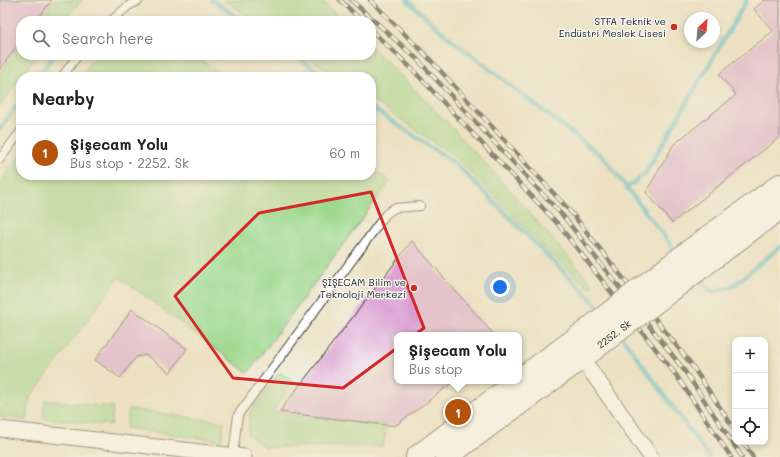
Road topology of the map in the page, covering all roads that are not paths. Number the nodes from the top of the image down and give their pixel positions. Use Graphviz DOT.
graph roads {
  1 [pos="139,0"];
  2 [pos="117,16"];
  3 [pos="74,60"];
  4 [pos="66,72"];
  5 [pos="16,138"];
  6 [pos="0,159"];
  7 [pos="780,185"];
  8 [pos="420,206"];
  9 [pos="780,208"];
  10 [pos="698,257"];
  11 [pos="582,346"];
  12 [pos="522,379"];
  13 [pos="515,384"];
  14 [pos="0,429"];
  15 [pos="238,456"];
  16 [pos="417,457"];
  17 [pos="446,457"];
  18 [pos="651,457"];
  1 -- 2 [label="lane"];
  3 -- 4 [label="lane"];
  5 -- 6 [label="lane"];
  7 -- 10 [label="main road, 2252. Sk"];
  8 -- 15 [label="lane"];
  9 -- 10 [label="main road, 2252. Sk"];
  10 -- 11 [label="main road, 2252. Sk, bridge"];
  11 -- 12 [label="main road, 2252. Sk"];
  11 -- 17 [label="main road, 2252. Sk"];
  11 -- 18 [label="street"];
  13 -- 16 [label="main road, 2252. Sk"];
  14 -- 15 [label="street"];
}
